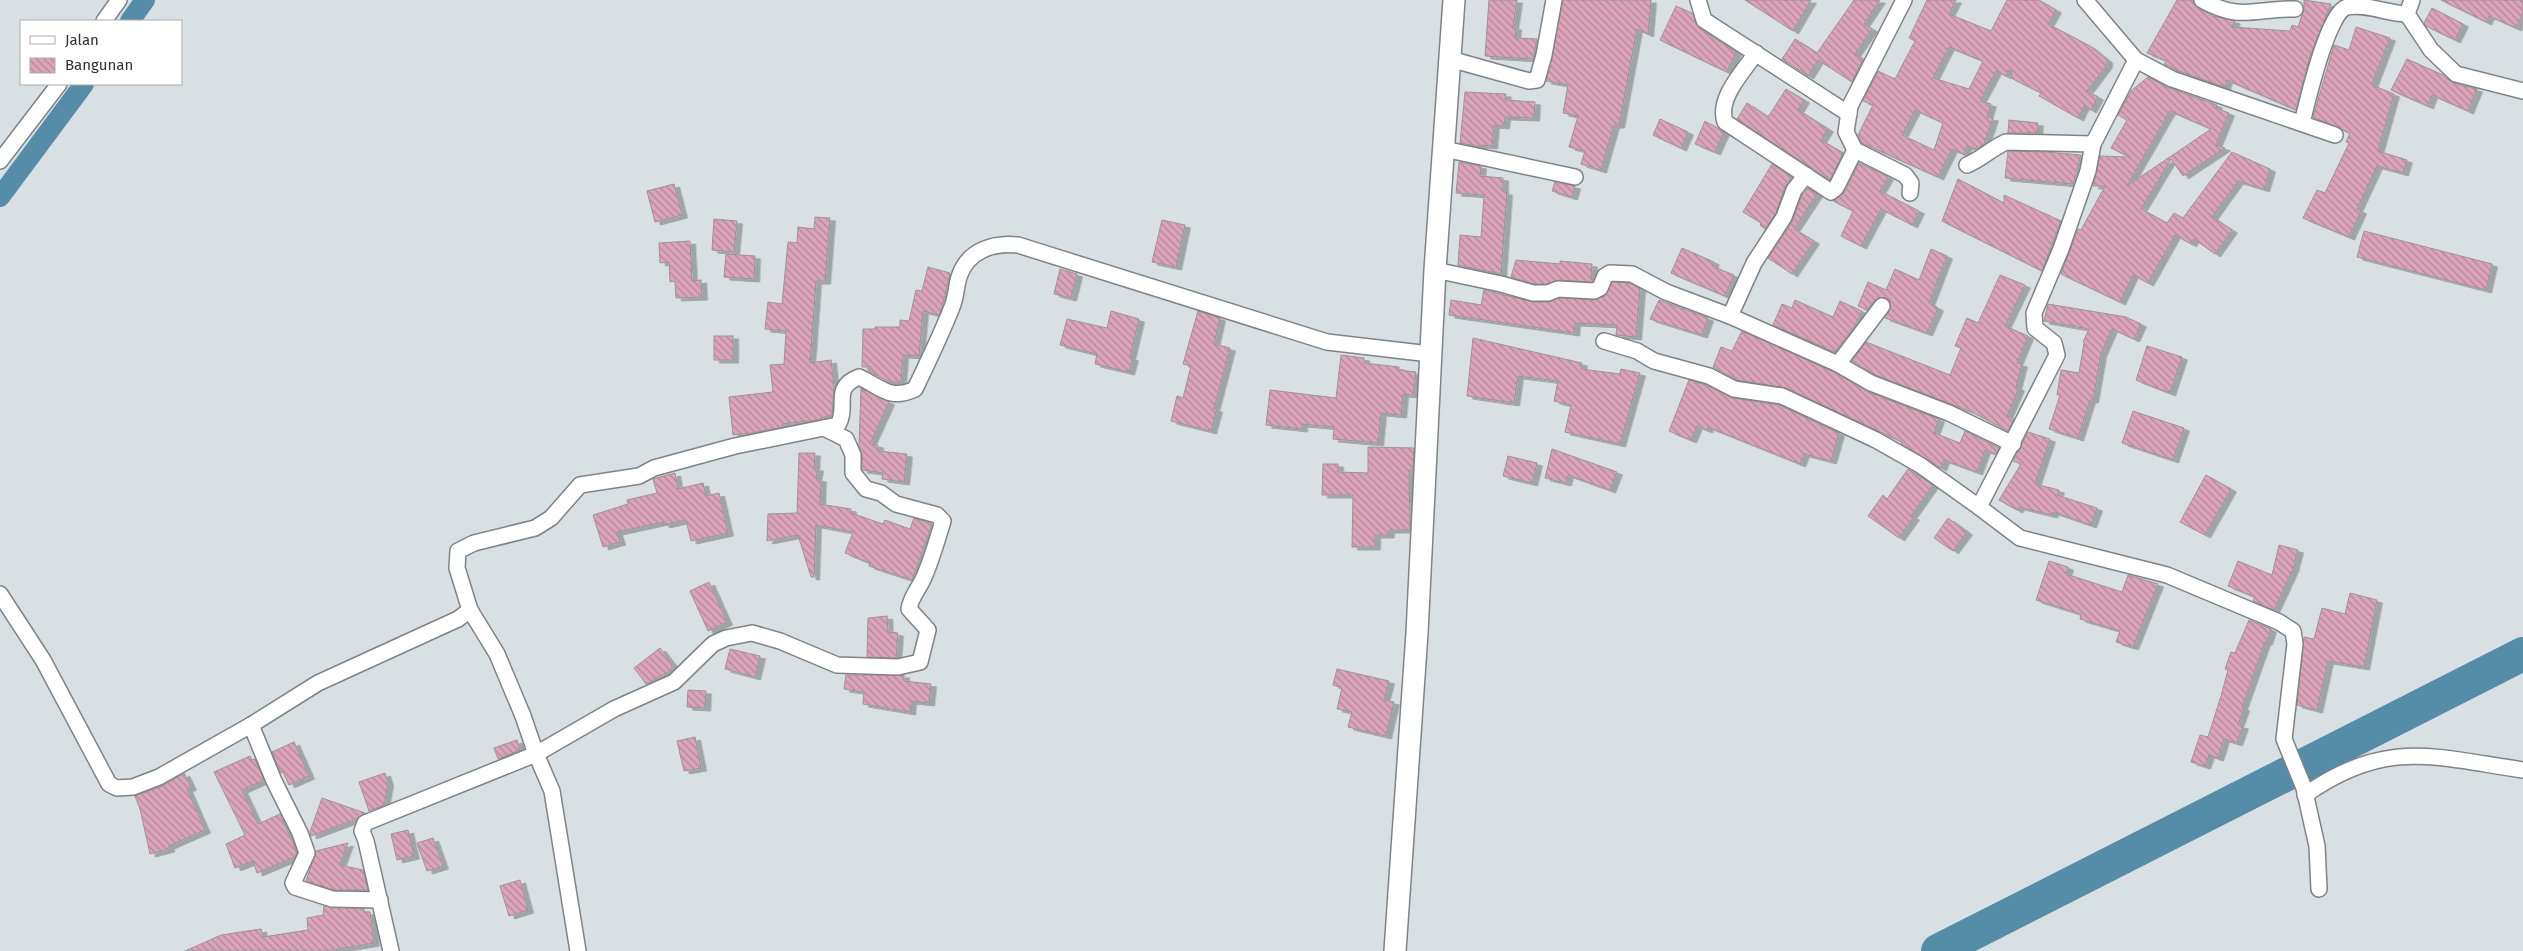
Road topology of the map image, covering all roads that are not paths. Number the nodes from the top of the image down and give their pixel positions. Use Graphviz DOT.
graph roads {
  1 [pos="119,0"];
  2 [pos="1454,0"];
  3 [pos="1554,0"];
  4 [pos="1698,0"];
  5 [pos="1904,0"];
  6 [pos="2085,0"];
  7 [pos="2202,0"];
  8 [pos="2410,7"];
  9 [pos="2295,9"];
  10 [pos="105,20"];
  11 [pos="1756,53"];
  12 [pos="1450,59"];
  13 [pos="2136,60"];
  14 [pos="58,85"];
  15 [pos="2523,91"];
  16 [pos="1849,114"];
  17 [pos="2302,123"];
  18 [pos="2335,135"];
  19 [pos="2092,144"];
  20 [pos="1444,149"];
  21 [pos="1856,150"];
  22 [pos="0,161"];
  23 [pos="1967,165"];
  24 [pos="1806,175"];
  25 [pos="1575,177"];
  26 [pos="1910,193"];
  27 [pos="1435,270"];
  28 [pos="1882,306"];
  29 [pos="1730,316"];
  30 [pos="1604,341"];
  31 [pos="1430,354"];
  32 [pos="1838,364"];
  33 [pos="824,428"];
  34 [pos="2013,444"];
  35 [pos="1979,507"];
  36 [pos="0,594"];
  37 [pos="470,610"];
  38 [pos="251,725"];
  39 [pos="536,754"];
  40 [pos="2523,770"];
  41 [pos="2305,792"];
  42 [pos="2319,889"];
  43 [pos="380,900"];
  44 [pos="391,951"];
  45 [pos="578,951"];
  46 [pos="1395,951"];
  1 -- 10 [label="street"];
  2 -- 12 [label="street"];
  3 -- 12 [label="street"];
  4 -- 11 [label="street"];
  5 -- 16 [label="street"];
  6 -- 13 [label="street"];
  7 -- 9 [label="street"];
  8 -- 15 [label="street"];
  8 -- 17 [label="street"];
  11 -- 16 [label="street"];
  11 -- 24 [label="street"];
  12 -- 20 [label="street"];
  13 -- 17 [label="street"];
  13 -- 19 [label="street"];
  14 -- 22 [label="street"];
  16 -- 21 [label="street"];
  17 -- 18 [label="street"];
  19 -- 23 [label="street"];
  19 -- 34 [label="street"];
  20 -- 25 [label="street"];
  20 -- 27 [label="street"];
  21 -- 24 [label="street"];
  21 -- 26 [label="street"];
  24 -- 29 [label="street"];
  27 -- 29 [label="street"];
  27 -- 31 [label="street"];
  28 -- 32 [label="street"];
  29 -- 32 [label="street"];
  30 -- 35 [label="street"];
  31 -- 33 [label="street"];
  31 -- 46 [label="street"];
  32 -- 34 [label="street"];
  33 -- 37 [label="street"];
  33 -- 39 [label="street"];
  34 -- 35 [label="street"];
  35 -- 41 [label="street"];
  36 -- 38 [label="street"];
  37 -- 38 [label="street"];
  37 -- 39 [label="street"];
  38 -- 43 [label="street"];
  39 -- 43 [label="street"];
  39 -- 45 [label="street"];
  40 -- 41 [label="street"];
  41 -- 42 [label="street"];
  43 -- 44 [label="street"];
}
